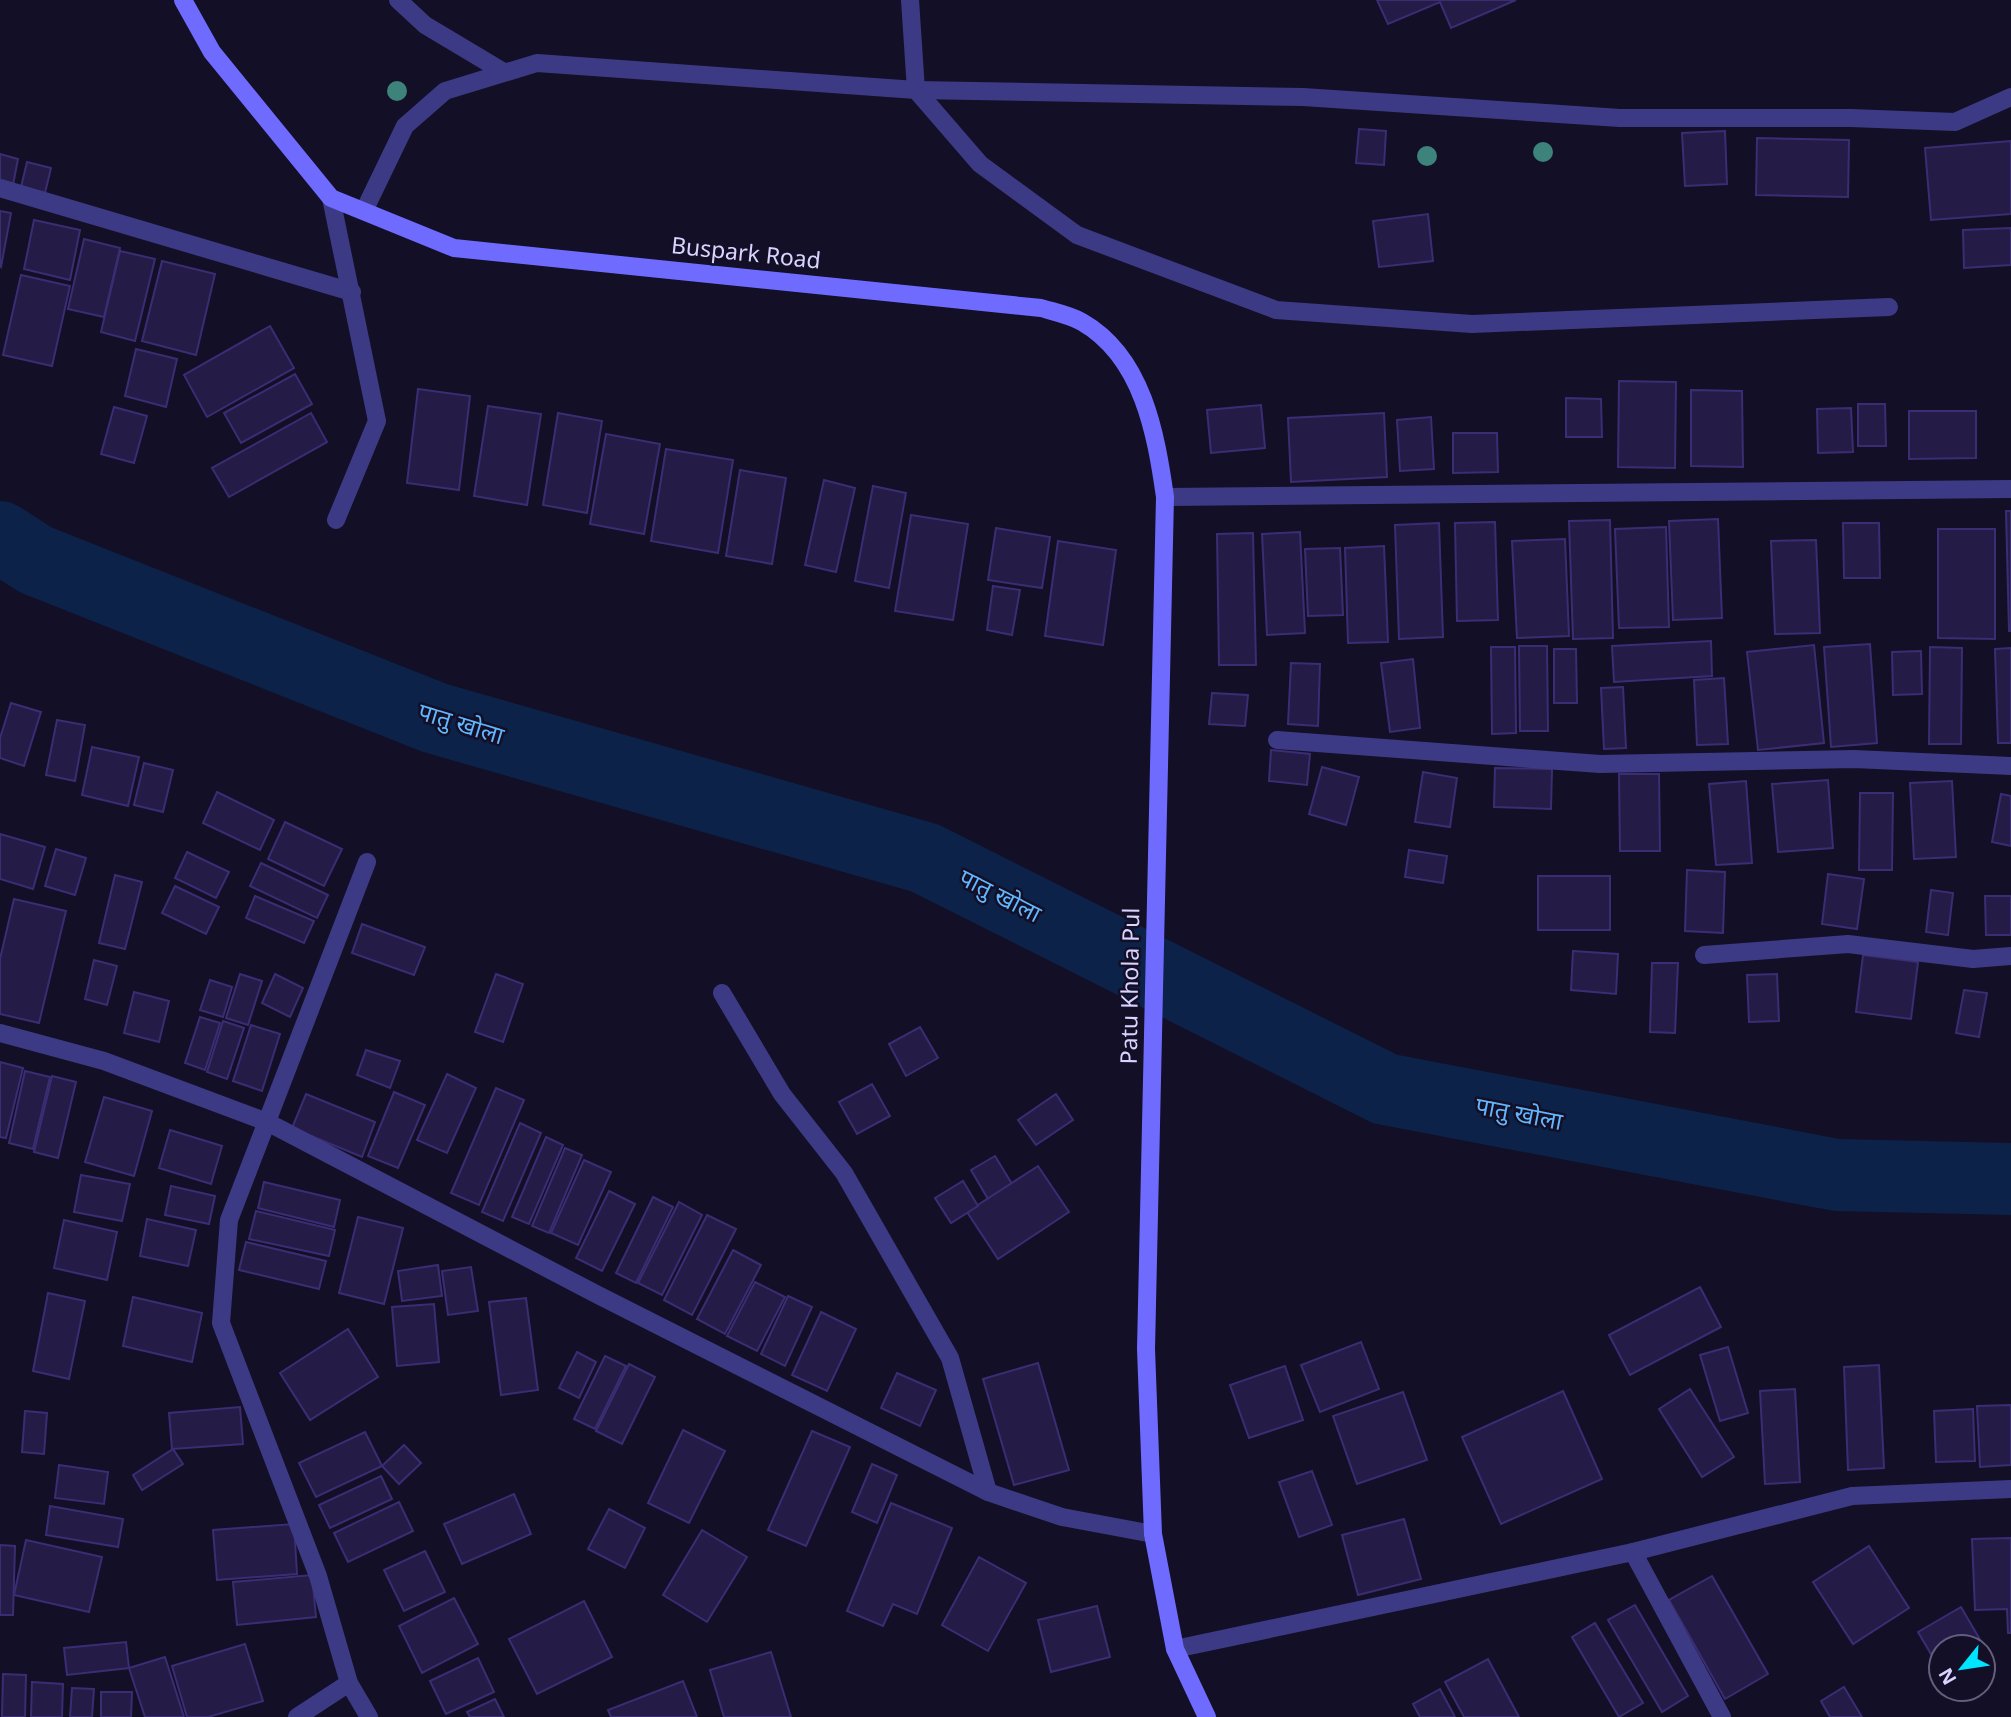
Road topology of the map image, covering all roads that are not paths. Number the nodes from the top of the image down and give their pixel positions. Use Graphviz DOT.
graph roads {
  1 [pos="183,0"];
  2 [pos="398,0"];
  3 [pos="910,0"];
  4 [pos="502,71"];
  5 [pos="916,90"];
  6 [pos="2011,97"];
  7 [pos="0,188"];
  8 [pos="331,198"];
  9 [pos="364,211"];
  10 [pos="352,292"];
  11 [pos="1889,307"];
  12 [pos="2011,489"];
  13 [pos="1165,497"];
  14 [pos="336,520"];
  15 [pos="1163,624"];
  16 [pos="1277,740"];
  17 [pos="2011,766"];
  18 [pos="367,862"];
  19 [pos="1704,955"];
  20 [pos="2011,956"];
  21 [pos="722,993"];
  22 [pos="0,1033"];
  23 [pos="267,1122"];
  24 [pos="2011,1489"];
  25 [pos="988,1492"];
  26 [pos="1153,1534"];
  27 [pos="1633,1552"];
  28 [pos="1175,1648"];
  29 [pos="349,1683"];
  30 [pos="297,1717"];
  31 [pos="369,1717"];
  32 [pos="1207,1717"];
  33 [pos="1722,1717"];
  1 -- 8 [label="main road, Buspark Road"];
  2 -- 4 [label="street"];
  3 -- 5 [label="street"];
  4 -- 5 [label="street"];
  4 -- 9 [label="street"];
  5 -- 6 [label="street"];
  5 -- 11 [label="street"];
  7 -- 10 [label="street"];
  8 -- 9 [label="main road, Buspark Road"];
  8 -- 10 [label="street"];
  9 -- 13 [label="main road, Buspark Road"];
  10 -- 14 [label="street"];
  12 -- 13 [label="street"];
  13 -- 15 [label="main road, Buspark Road"];
  15 -- 26 [label="main road, Patu Khola Pul"];
  16 -- 17 [label="street"];
  18 -- 23 [label="street"];
  19 -- 20 [label="street"];
  21 -- 25 [label="street"];
  22 -- 23 [label="street"];
  23 -- 25 [label="street"];
  23 -- 29 [label="street"];
  24 -- 27 [label="street"];
  25 -- 26 [label="street"];
  26 -- 28 [label="main road, Patu Khola Pul"];
  27 -- 28 [label="street"];
  27 -- 33 [label="street"];
  28 -- 32 [label="main road, Patu Khola Pul"];
  29 -- 30 [label="street"];
  29 -- 31 [label="street"];
}
